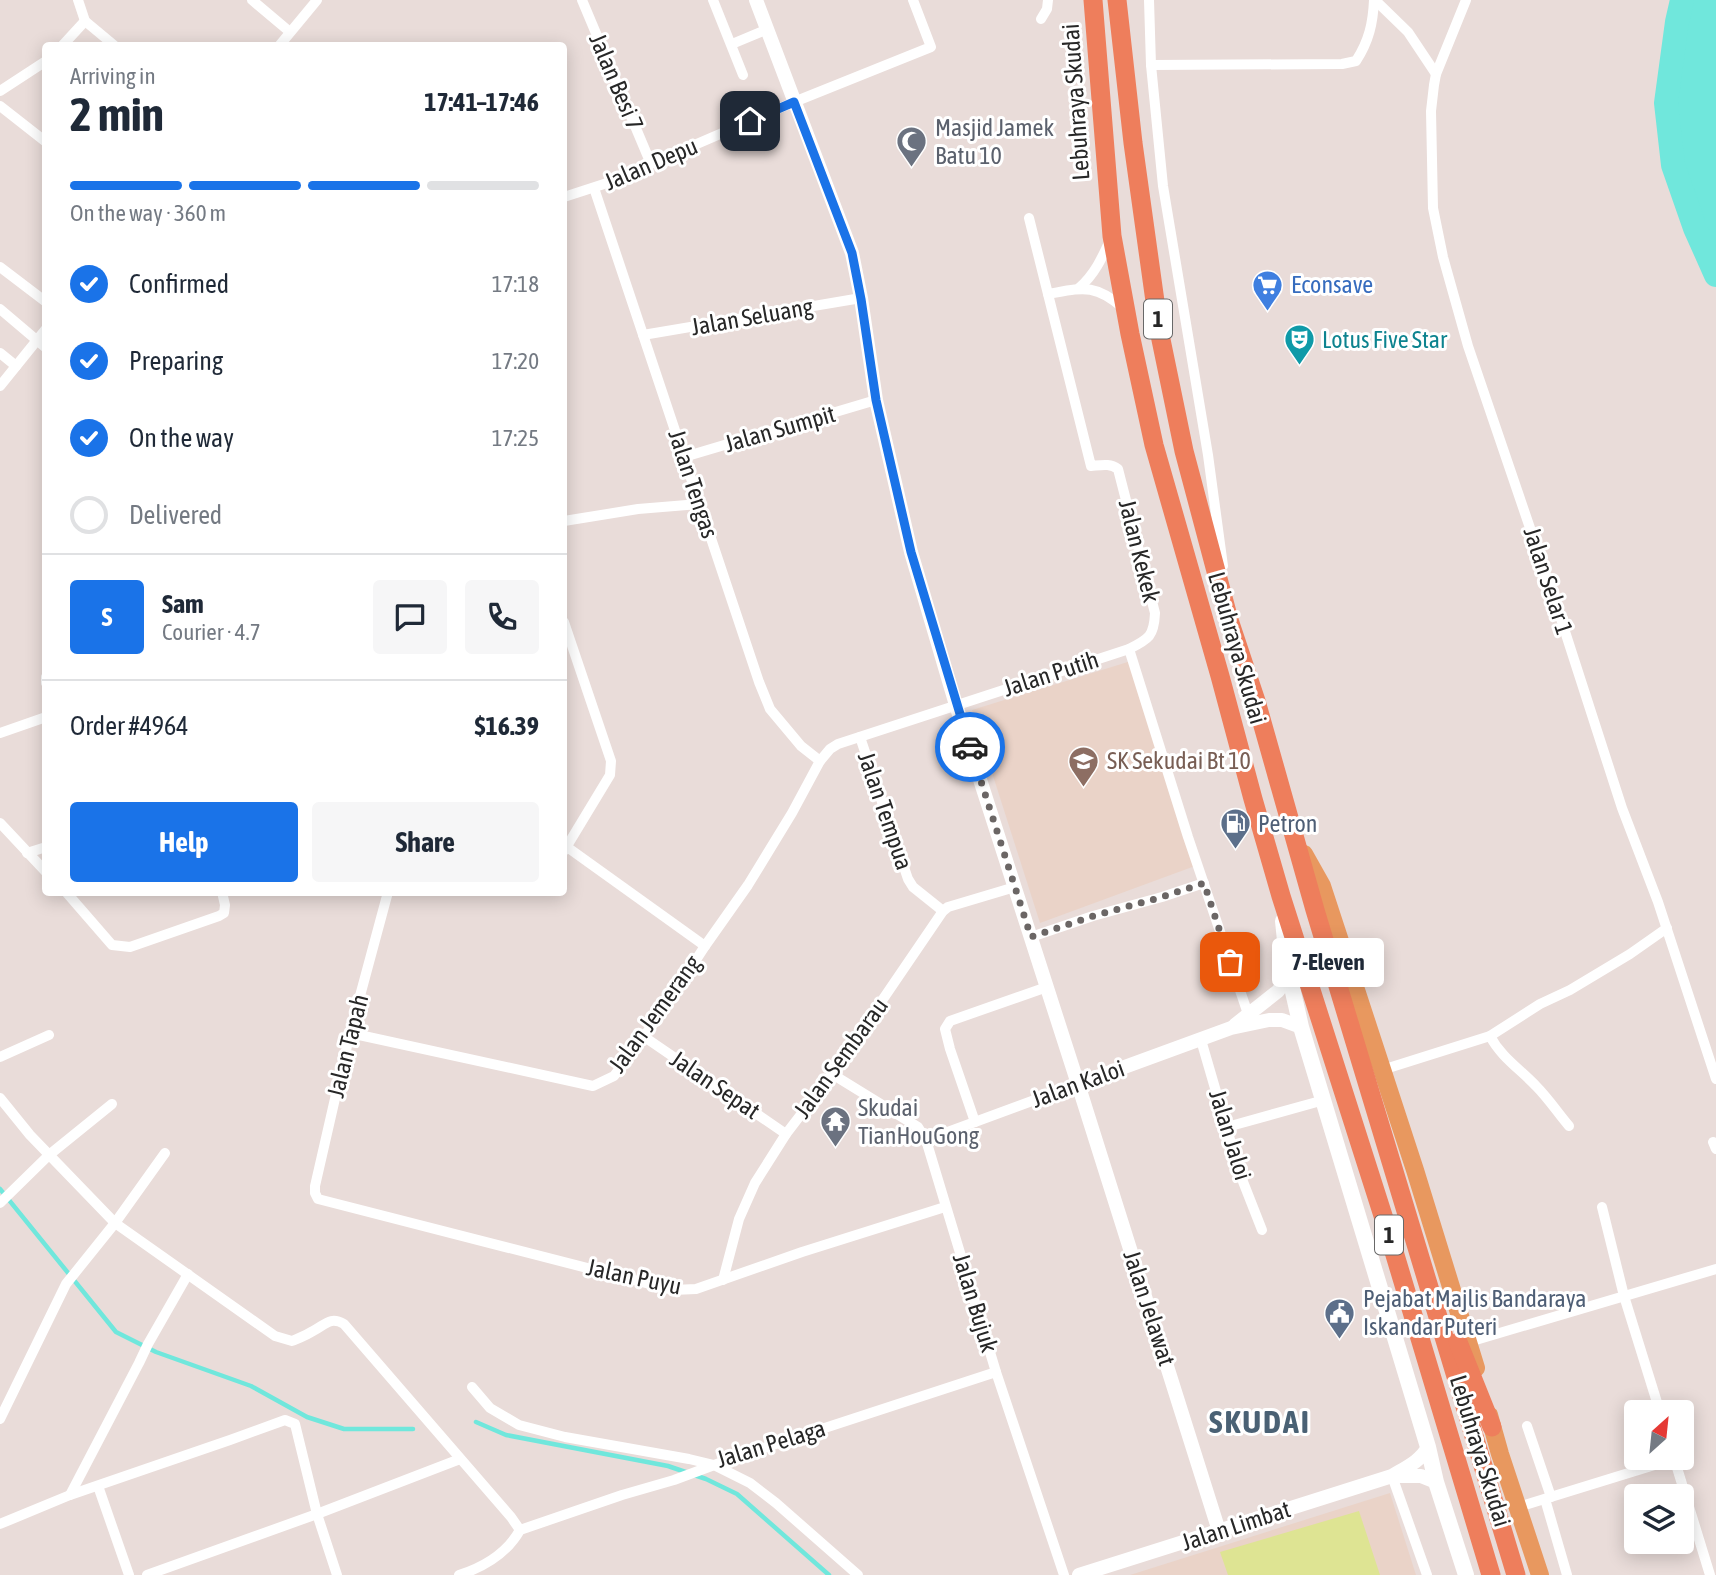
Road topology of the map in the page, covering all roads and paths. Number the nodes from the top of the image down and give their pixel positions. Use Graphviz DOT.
graph roads {
  1 [pos="78,0"];
  2 [pos="252,0"];
  3 [pos="317,0"];
  4 [pos="582,0"];
  5 [pos="713,0"];
  6 [pos="756,0"];
  7 [pos="913,0"];
  8 [pos="1048,0"];
  9 [pos="1093,0"];
  10 [pos="1117,0"];
  11 [pos="1149,0"];
  12 [pos="1374,0"];
  13 [pos="1466,0"];
  14 [pos="1041,19"];
  15 [pos="85,21"];
  16 [pos="768,29"];
  17 [pos="290,32"];
  18 [pos="66,42"];
  19 [pos="110,42"];
  20 [pos="282,42"];
  21 [pos="732,44"];
  22 [pos="42,64"];
  23 [pos="1151,65"];
  24 [pos="1436,74"];
  25 [pos="743,75"];
  26 [pos="0,91"];
  27 [pos="794,102"];
  28 [pos="0,106"];
  29 [pos="42,139"];
  30 [pos="650,164"];
  31 [pos="594,188"];
  32 [pos="567,196"];
  33 [pos="1029,218"];
  34 [pos="1112,236"];
  35 [pos="0,267"];
  36 [pos="1079,288"];
  37 [pos="1048,294"];
  38 [pos="42,299"];
  39 [pos="861,299"];
  40 [pos="0,309"];
  41 [pos="1125,310"];
  42 [pos="42,334"];
  43 [pos="643,335"];
  44 [pos="37,340"];
  45 [pos="42,344"];
  46 [pos="0,353"];
  47 [pos="16,366"];
  48 [pos="0,386"];
  49 [pos="876,400"];
  50 [pos="684,457"];
  51 [pos="699,504"];
  52 [pos="567,521"];
  53 [pos="1230,620"];
  54 [pos="567,631"];
  55 [pos="1129,649"];
  56 [pos="956,705"];
  57 [pos="42,718"];
  58 [pos="0,733"];
  59 [pos="860,737"];
  60 [pos="820,761"];
  61 [pos="0,823"];
  62 [pos="1293,836"];
  63 [pos="567,846"];
  64 [pos="42,848"];
  65 [pos="567,850"];
  66 [pos="27,853"];
  67 [pos="42,868"];
  68 [pos="1204,883"];
  69 [pos="1015,887"];
  70 [pos="69,896"];
  71 [pos="223,896"];
  72 [pos="387,896"];
  73 [pos="1281,896"];
  74 [pos="943,911"];
  75 [pos="1667,928"];
  76 [pos="1031,937"];
  77 [pos="705,946"];
  78 [pos="1288,970"];
  79 [pos="1047,987"];
  80 [pos="1248,1014"];
  81 [pos="1301,1027"];
  82 [pos="1231,1028"];
  83 [pos="350,1033"];
  84 [pos="49,1035"];
  85 [pos="643,1036"];
  86 [pos="1490,1036"];
  87 [pos="1202,1040"];
  88 [pos="0,1057"];
  89 [pos="1382,1070"];
  90 [pos="832,1074"];
  91 [pos="1716,1079"];
  92 [pos="1078,1084"];
  93 [pos="0,1098"];
  94 [pos="1324,1100"];
  95 [pos="112,1104"];
  96 [pos="975,1122"];
  97 [pos="1569,1126"];
  98 [pos="1227,1127"];
  99 [pos="786,1134"];
  100 [pos="926,1140"];
  101 [pos="165,1153"];
  102 [pos="49,1155"];
  103 [pos="318,1199"];
  104 [pos="0,1203"];
  105 [pos="945,1207"];
  106 [pos="1602,1207"];
  107 [pos="1407,1211"];
  108 [pos="115,1223"];
  109 [pos="1262,1230"];
  110 [pos="1716,1269"];
  111 [pos="188,1274"];
  112 [pos="723,1280"];
  113 [pos="1624,1296"];
  114 [pos="1469,1342"];
  115 [pos="996,1371"];
  116 [pos="472,1387"];
  117 [pos="1656,1400"];
  118 [pos="0,1419"];
  119 [pos="1492,1426"];
  120 [pos="1527,1426"];
  121 [pos="1428,1447"];
  122 [pos="460,1459"];
  123 [pos="714,1465"];
  124 [pos="1636,1470"];
  125 [pos="1678,1470"];
  126 [pos="1392,1476"];
  127 [pos="1436,1482"];
  128 [pos="98,1486"];
  129 [pos="70,1494"];
  130 [pos="1548,1498"];
  131 [pos="1518,1507"];
  132 [pos="317,1514"];
  133 [pos="0,1524"];
  134 [pos="520,1530"];
  135 [pos="1219,1531"];
  136 [pos="1103,1572"];
  137 [pos="129,1575"];
  138 [pos="147,1575"];
  139 [pos="337,1575"];
  140 [pos="459,1575"];
  141 [pos="858,1575"];
  142 [pos="1064,1575"];
  143 [pos="1079,1575"];
  144 [pos="1427,1575"];
  145 [pos="1466,1575"];
  146 [pos="1491,1575"];
  147 [pos="1516,1575"];
  148 [pos="1540,1575"];
  149 [pos="1567,1575"];
  150 [pos="1710,1575"];
  1 -- 15 [label="street"];
  2 -- 17 [label="street"];
  3 -- 17 [label="street"];
  4 -- 30 [label="street, Jalan Besi 7"];
  5 -- 21 [label="street"];
  6 -- 16 [label="street, Jalan Jelawat"];
  7 -- 27 [label="street, Jalan Depu"];
  8 -- 14 [label="street"];
  9 -- 34 [label="highway, Lebuhraya Skudai / 1"];
  10 -- 53 [label="highway, Lebuhraya Skudai / 1"];
  11 -- 23 [label="street"];
  12 -- 23 [label="street"];
  12 -- 24 [label="street"];
  13 -- 24 [label="street, Jalan Selar 1"];
  15 -- 18 [label="street"];
  15 -- 19 [label="street"];
  16 -- 21 [label="street"];
  16 -- 27 [label="street, Jalan Jelawat"];
  17 -- 20 [label="street"];
  21 -- 25 [label="street"];
  22 -- 26 [label="street"];
  23 -- 53 [label="street"];
  24 -- 75 [label="street, Jalan Selar 1"];
  27 -- 30 [label="street, Jalan Depu"];
  27 -- 39 [label="street, Jalan Jelawat"];
  28 -- 29 [label="street"];
  30 -- 31 [label="street, Jalan Depu"];
  31 -- 32 [label="street, Jalan Depu"];
  31 -- 43 [label="street, Jalan Tengas"];
  33 -- 37 [label="street"];
  34 -- 36 [label="street"];
  34 -- 41 [label="highway, Lebuhraya Skudai / 1"];
  35 -- 38 [label="street"];
  36 -- 37 [label="street"];
  36 -- 41 [label="street"];
  37 -- 55 [label="street, Jalan Kekek"];
  39 -- 43 [label="street, Jalan Seluang"];
  39 -- 49 [label="street, Jalan Jelawat"];
  40 -- 44 [label="street"];
  41 -- 73 [label="highway, Lebuhraya Skudai / 1"];
  42 -- 44 [label="street"];
  43 -- 50 [label="street, Jalan Tengas"];
  44 -- 45 [label="street"];
  44 -- 47 [label="street"];
  46 -- 47 [label="street"];
  47 -- 48 [label="street"];
  49 -- 50 [label="street, Jalan Sumpit"];
  49 -- 56 [label="street, Jalan Jelawat"];
  50 -- 51 [label="street, Jalan Tengas"];
  51 -- 52 [label="street"];
  51 -- 60 [label="street, Jalan Tengas"];
  53 -- 62 [label="highway, Lebuhraya Skudai / 1"];
  54 -- 63 [label="street"];
  55 -- 56 [label="street, Jalan Putih"];
  55 -- 68 [label="street"];
  56 -- 59 [label="street, Jalan Putih"];
  56 -- 69 [label="street, Jalan Jelawat"];
  57 -- 58 [label="street"];
  59 -- 60 [label="street, Jalan Putih"];
  59 -- 74 [label="street, Jalan Tempua"];
  60 -- 77 [label="street, Jalan Jemerang"];
  61 -- 66 [label="street"];
  62 -- 89 [label="main road"];
  62 -- 107 [label="highway, Lebuhraya Skudai / 1"];
  64 -- 66 [label="street"];
  65 -- 77 [label="street"];
  66 -- 67 [label="street"];
  68 -- 76 [label="street"];
  68 -- 80 [label="street"];
  69 -- 74 [label="street"];
  69 -- 76 [label="street, Jalan Jelawat"];
  70 -- 71 [label="street"];
  72 -- 83 [label="street, Jalan Tapah"];
  73 -- 78 [label="main road"];
  73 -- 146 [label="highway, Lebuhraya Skudai / 1"];
  74 -- 90 [label="street, Jalan Sembarau"];
  75 -- 86 [label="street"];
  75 -- 91 [label="street, Jalan Selar 1"];
  76 -- 79 [label="street, Jalan Jelawat"];
  77 -- 85 [label="street, Jalan Jemerang"];
  78 -- 80 [label="street, Jalan Kaloi"];
  78 -- 81 [label="main road"];
  79 -- 92 [label="street, Jalan Jelawat"];
  79 -- 96 [label="street"];
  80 -- 82 [label="street, Jalan Kaloi"];
  81 -- 82 [label="street, Jalan Kaloi"];
  81 -- 94 [label="main road"];
  82 -- 87 [label="street, Jalan Kaloi"];
  83 -- 85 [label="street, Jalan Jemerang"];
  83 -- 103 [label="street, Jalan Tapah"];
  84 -- 88 [label="street"];
  85 -- 99 [label="street, Jalan Sepat"];
  86 -- 89 [label="street"];
  86 -- 97 [label="street"];
  87 -- 92 [label="street, Jalan Kaloi"];
  87 -- 98 [label="street, Jalan Jaloi"];
  89 -- 114 [label="main road"];
  90 -- 99 [label="street, Jalan Sembarau"];
  90 -- 100 [label="street"];
  92 -- 96 [label="street, Jalan Kaloi"];
  92 -- 135 [label="street, Jalan Jelawat"];
  93 -- 102 [label="street"];
  94 -- 98 [label="street"];
  94 -- 121 [label="main road"];
  95 -- 102 [label="street"];
  96 -- 100 [label="street, Jalan Kaloi"];
  98 -- 109 [label="street, Jalan Jaloi"];
  99 -- 112 [label="street, Jalan Sembarau"];
  100 -- 105 [label="street, Jalan Bujuk"];
  101 -- 108 [label="street"];
  102 -- 104 [label="street"];
  102 -- 108 [label="street"];
  103 -- 112 [label="street, Jalan Puyu"];
  105 -- 112 [label="street, Jalan Puyu"];
  105 -- 115 [label="street, Jalan Bujuk"];
  106 -- 113 [label="street"];
  107 -- 119 [label="highway"];
  107 -- 147 [label="highway, Lebuhraya Skudai / 1"];
  108 -- 111 [label="street"];
  108 -- 118 [label="street"];
  110 -- 113 [label="street"];
  111 -- 122 [label="street"];
  111 -- 129 [label="street"];
  113 -- 114 [label="street"];
  113 -- 117 [label="street"];
  114 -- 119 [label="main road"];
  115 -- 123 [label="street, Jalan Pelaga"];
  115 -- 142 [label="street, Jalan Bujuk"];
  116 -- 123 [label="street, Jalan Pelaga"];
  119 -- 131 [label="main road"];
  120 -- 130 [label="street"];
  121 -- 126 [label="street, Jalan Limbat"];
  121 -- 127 [label="main road"];
  122 -- 132 [label="street"];
  122 -- 134 [label="street"];
  123 -- 134 [label="street"];
  123 -- 141 [label="street"];
  124 -- 130 [label="street"];
  125 -- 150 [label="street"];
  126 -- 127 [label="street, Jalan Limbat"];
  126 -- 135 [label="street, Jalan Limbat"];
  126 -- 144 [label="street"];
  127 -- 145 [label="main road"];
  128 -- 129 [label="street"];
  128 -- 132 [label="street"];
  128 -- 137 [label="street"];
  129 -- 133 [label="street"];
  130 -- 131 [label="street"];
  130 -- 149 [label="street"];
  131 -- 148 [label="main road"];
  132 -- 138 [label="street"];
  132 -- 139 [label="street"];
  134 -- 140 [label="street"];
  135 -- 136 [label="street, Jalan Limbat"];
  136 -- 143 [label="street, Jalan Limbat"];
}
